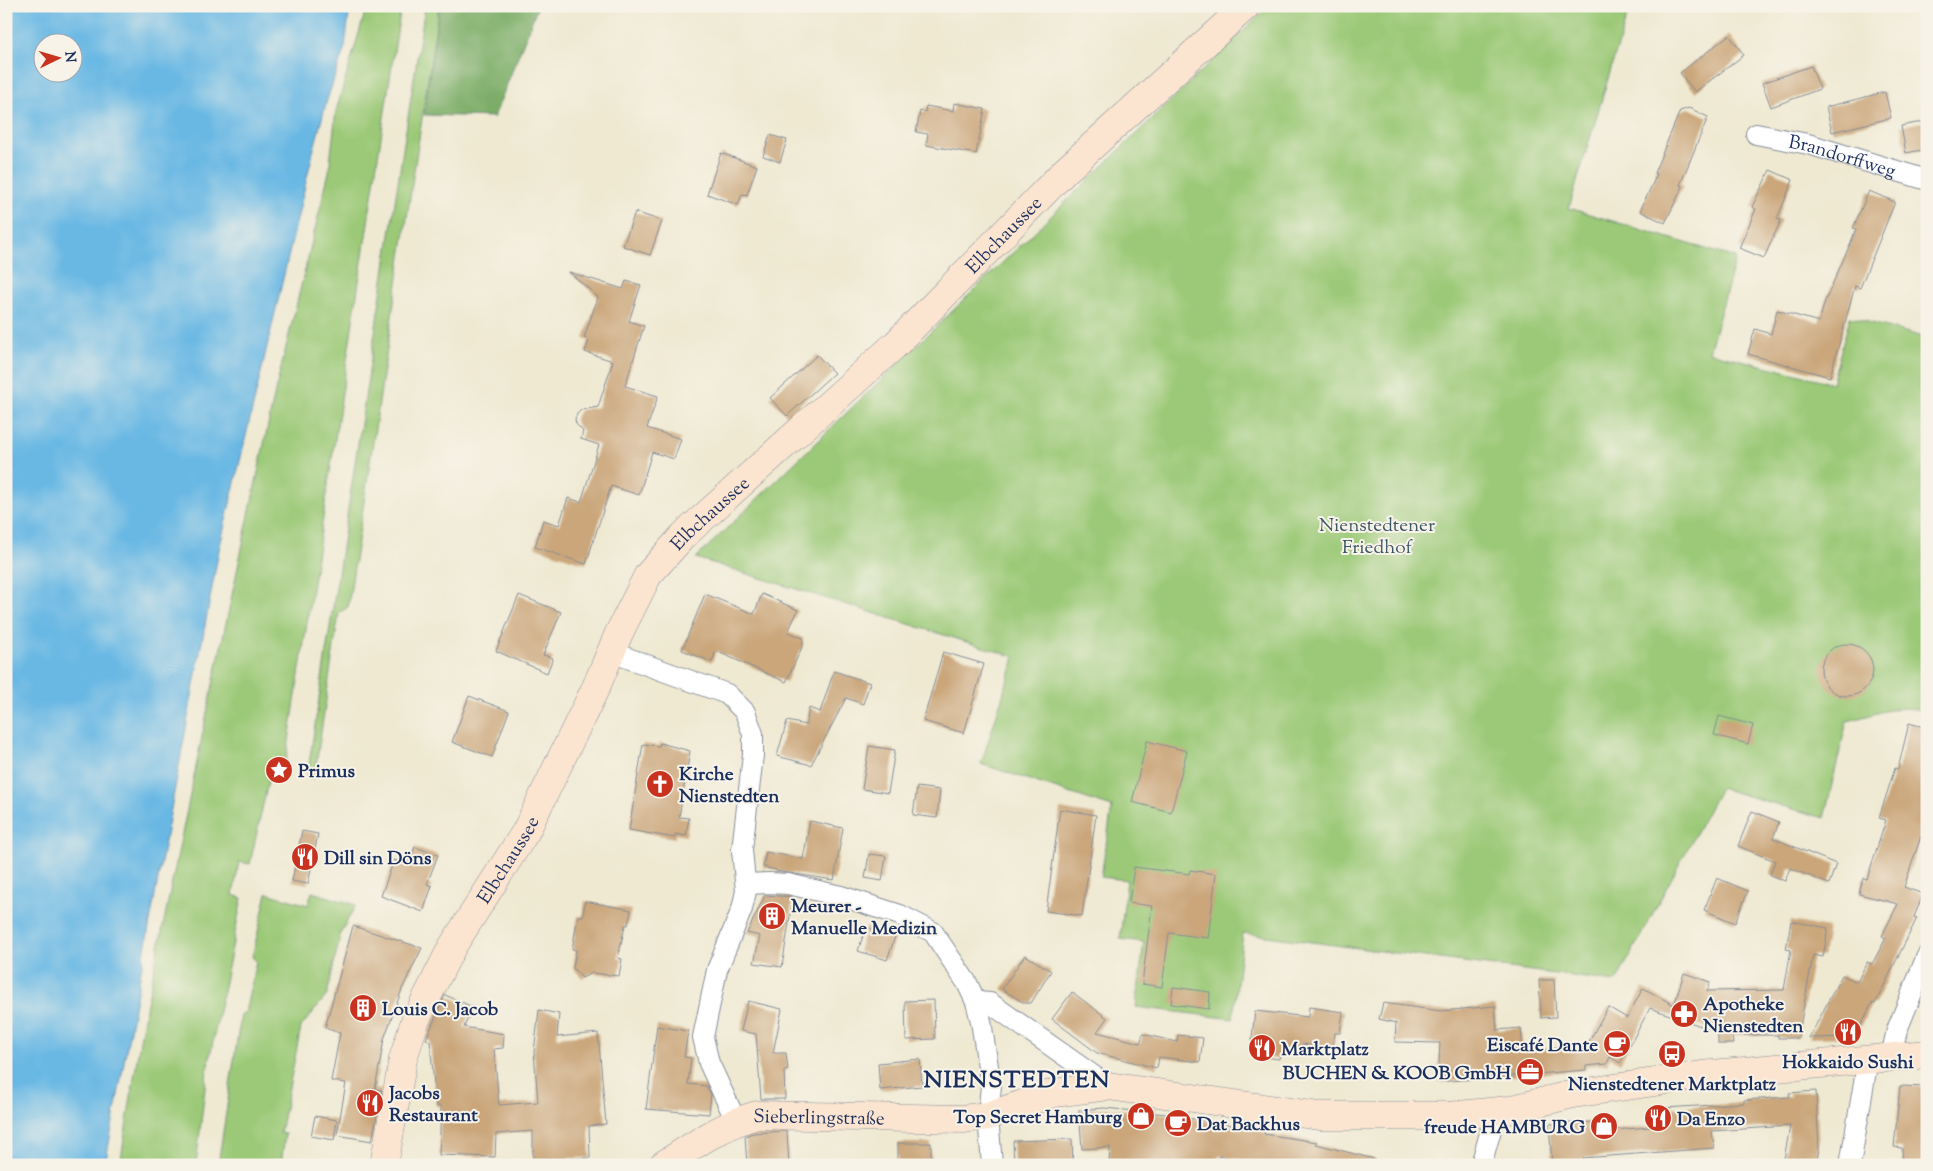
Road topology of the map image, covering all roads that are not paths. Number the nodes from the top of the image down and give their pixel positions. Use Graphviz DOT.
graph roads {
  1 [pos="1246,6"];
  2 [pos="1756,134"];
  3 [pos="1927,180"];
  4 [pos="611,652"];
  5 [pos="746,884"];
  6 [pos="1927,956"];
  7 [pos="1922,982"];
  8 [pos="976,1002"];
  9 [pos="1927,1054"];
  10 [pos="1880,1058"];
  11 [pos="1108,1086"];
  12 [pos="1496,1112"];
  13 [pos="988,1116"];
  14 [pos="736,1121"];
  15 [pos="384,1165"];
  16 [pos="663,1165"];
  17 [pos="992,1165"];
  18 [pos="1481,1165"];
  19 [pos="1850,1165"];
  1 -- 4 [label="main road, Elbchaussee"];
  2 -- 3 [label="street, Brandorffweg"];
  4 -- 5 [label="street"];
  4 -- 15 [label="main road, Elbchaussee"];
  5 -- 8 [label="street"];
  5 -- 14 [label="street"];
  6 -- 7 [label="street"];
  7 -- 10 [label="street"];
  8 -- 11 [label="street"];
  8 -- 13 [label="street"];
  9 -- 10 [label="main road"];
  10 -- 12 [label="main road"];
  10 -- 19 [label="street"];
  11 -- 12 [label="main road"];
  11 -- 13 [label="main road"];
  12 -- 18 [label="street"];
  13 -- 14 [label="main road, Sieberlingstraße"];
  13 -- 17 [label="street"];
  14 -- 16 [label="main road, Sieberlingstraße"];
}
